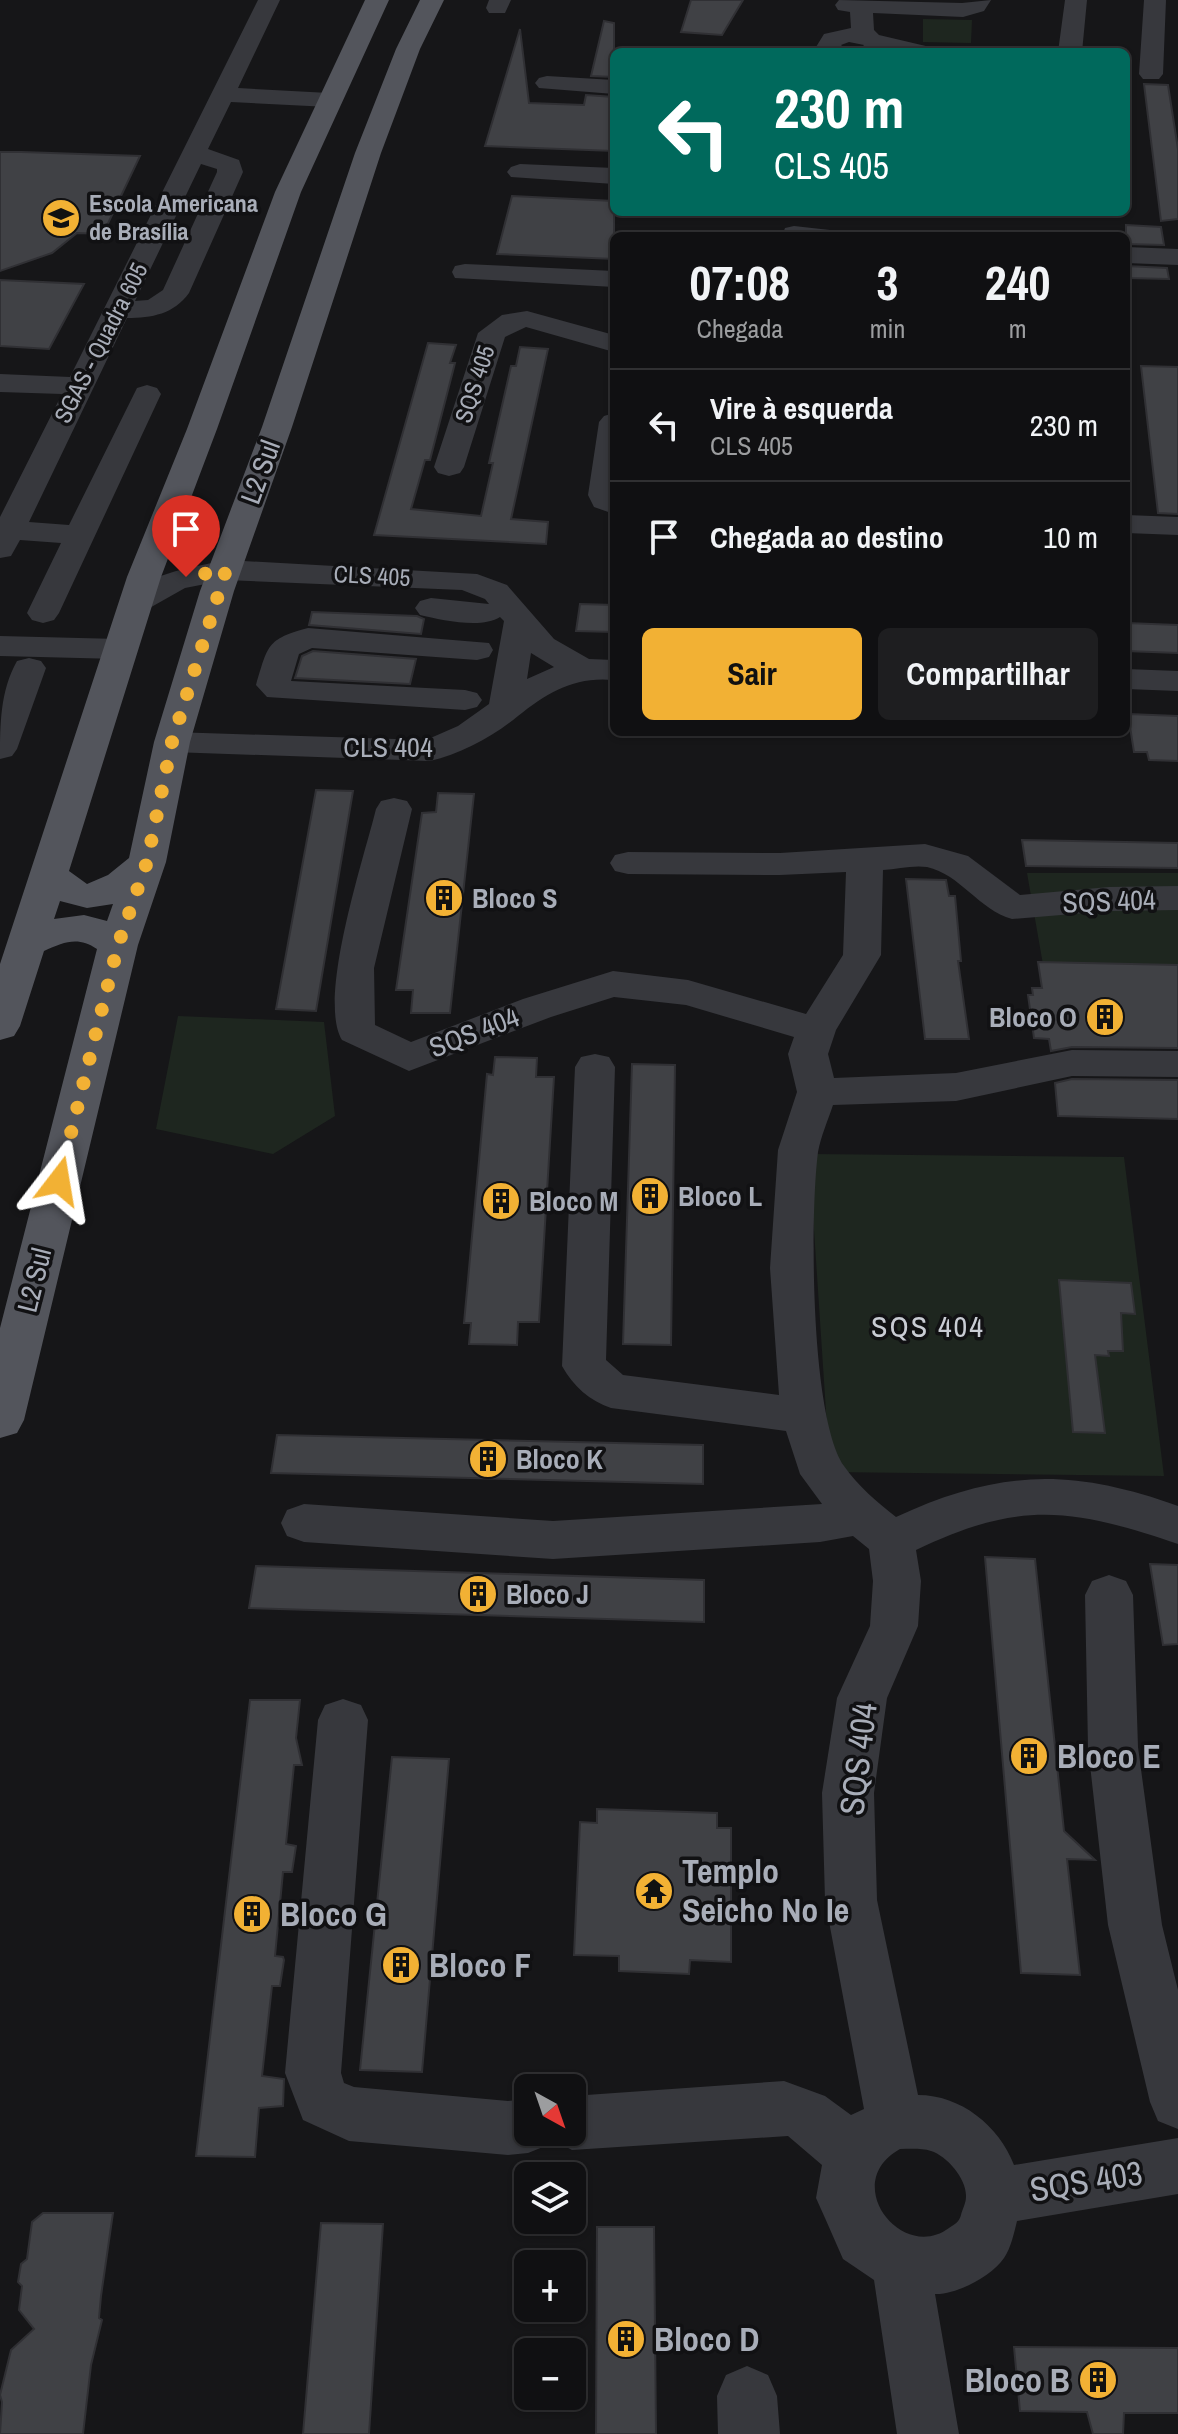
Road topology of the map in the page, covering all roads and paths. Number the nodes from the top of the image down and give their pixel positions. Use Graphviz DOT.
graph roads {
  1 [pos="269,0"];
  2 [pos="980,0"];
  3 [pos="1076,0"];
  4 [pos="1155,0"];
  5 [pos="854,3"];
  6 [pos="428,9"];
  7 [pos="372,10"];
  8 [pos="871,43"];
  9 [pos="355,46"];
  10 [pos="830,46"];
  11 [pos="899,48"];
  12 [pos="1070,48"];
  13 [pos="408,49"];
  14 [pos="1130,57"];
  15 [pos="1152,67"];
  16 [pos="1130,72"];
  17 [pos="1178,74"];
  18 [pos="547,83"];
  19 [pos="610,87"];
  20 [pos="224,94"];
  21 [pos="329,100"];
  22 [pos="195,153"];
  23 [pos="520,172"];
  24 [pos="610,176"];
  25 [pos="1130,255"];
  26 [pos="1178,257"];
  27 [pos="465,272"];
  28 [pos="610,279"];
  29 [pos="118,309"];
  30 [pos="610,343"];
  31 [pos="0,383"];
  32 [pos="79,386"];
  33 [pos="110,411"];
  34 [pos="202,429"];
  35 [pos="610,450"];
  36 [pos="238,455"];
  37 [pos="449,467"];
  38 [pos="185,469"];
  39 [pos="610,503"];
  40 [pos="6,524"];
  41 [pos="1130,524"];
  42 [pos="1178,526"];
  43 [pos="80,535"];
  44 [pos="226,570"];
  45 [pos="135,603"];
  46 [pos="491,603"];
  47 [pos="431,608"];
  48 [pos="43,613"];
  49 [pos="519,623"];
  50 [pos="0,646"];
  51 [pos="119,649"];
  52 [pos="477,650"];
  53 [pos="29,668"];
  54 [pos="598,669"];
  55 [pos="1130,679"];
  56 [pos="1178,681"];
  57 [pos="414,708"];
  58 [pos="505,711"];
  59 [pos="462,718"];
  60 [pos="2,740"];
  61 [pos="172,742"];
  62 [pos="394,809"];
  63 [pos="865,860"];
  64 [pos="147,862"];
  65 [pos="628,863"];
  66 [pos="47,873"];
  67 [pos="1178,898"];
  68 [pos="27,943"];
  69 [pos="118,945"];
  70 [pos="0,1026"];
  71 [pos="816,1030"];
  72 [pos="1178,1064"];
  73 [pos="595,1067"];
  74 [pos="817,1092"];
  75 [pos="803,1416"];
  76 [pos="0,1420"];
  77 [pos="304,1523"];
  78 [pos="1178,1525"];
  79 [pos="876,1528"];
  80 [pos="1109,1595"];
  81 [pos="343,1720"];
  82 [pos="1178,2102"];
  83 [pos="586,2122"];
  84 [pos="514,2127"];
  85 [pos="874,2139"];
  86 [pos="1178,2166"];
  87 [pos="995,2196"];
  88 [pos="901,2264"];
  89 [pos="928,2434"];
  1 -- 20 [label="street, SGAS - Quadra 605"];
  2 -- 5 [label="street"];
  3 -- 12 [label="street"];
  4 -- 15 [label="street"];
  5 -- 8 [label="street"];
  5 -- 10 [label="street"];
  6 -- 7 [label="main road"];
  6 -- 13 [label="main road, L2 Sul"];
  7 -- 9 [label="main road"];
  8 -- 10 [label="street"];
  8 -- 11 [label="street"];
  9 -- 13 [label="main road"];
  9 -- 21 [label="main road"];
  13 -- 36 [label="main road, L2 Sul"];
  14 -- 15 [label="street"];
  15 -- 16 [label="street"];
  15 -- 17 [label="street"];
  18 -- 19 [label="street"];
  20 -- 21 [label="street"];
  20 -- 22 [label="street, SGAS - Quadra 605"];
  21 -- 34 [label="main road"];
  22 -- 29 [label="street, SGAS - Quadra 605"];
  22 -- 29 [label="street"];
  23 -- 24 [label="street"];
  25 -- 26 [label="street"];
  27 -- 28 [label="street"];
  29 -- 32 [label="street, SGAS - Quadra 605"];
  30 -- 37 [label="street, SQS 405"];
  31 -- 32 [label="street"];
  32 -- 33 [label="street, SGAS - Quadra 605"];
  33 -- 40 [label="street, SGAS - Quadra 605"];
  33 -- 43 [label="street"];
  34 -- 36 [label="main road"];
  34 -- 38 [label="main road"];
  35 -- 39 [label="street"];
  36 -- 38 [label="main road"];
  36 -- 44 [label="main road, L2 Sul"];
  38 -- 45 [label="main road"];
  40 -- 43 [label="street"];
  41 -- 42 [label="street"];
  43 -- 48 [label="street"];
  44 -- 45 [label="street, CLS 405"];
  44 -- 46 [label="street, CLS 405"];
  44 -- 61 [label="main road, L2 Sul"];
  45 -- 51 [label="main road"];
  46 -- 47 [label="street"];
  46 -- 49 [label="street"];
  46 -- 52 [label="street"];
  49 -- 54 [label="street"];
  49 -- 58 [label="street"];
  50 -- 51 [label="street"];
  51 -- 66 [label="main road"];
  52 -- 59 [label="street"];
  52 -- 59 [label="street"];
  53 -- 60 [label="street"];
  54 -- 58 [label="street, CLS 404"];
  55 -- 56 [label="street"];
  57 -- 59 [label="street"];
  58 -- 59 [label="street, CLS 404"];
  59 -- 61 [label="street, CLS 404"];
  61 -- 64 [label="main road, L2 Sul"];
  62 -- 71 [label="street, SQS 404"];
  63 -- 65 [label="street, SQS 404"];
  63 -- 67 [label="street, SQS 404"];
  63 -- 71 [label="street"];
  64 -- 66 [label="main road"];
  64 -- 69 [label="main road, L2 Sul"];
  66 -- 68 [label="main road"];
  68 -- 69 [label="main road"];
  68 -- 70 [label="main road"];
  69 -- 76 [label="main road, L2 Sul"];
  71 -- 74 [label="street"];
  72 -- 74 [label="street"];
  73 -- 75 [label="street"];
  74 -- 75 [label="street"];
  75 -- 79 [label="street"];
  77 -- 79 [label="street"];
  78 -- 79 [label="street"];
  79 -- 85 [label="street, SQS 404"];
  80 -- 82 [label="street"];
  81 -- 84 [label="street"];
  83 -- 85 [label="street"];
  85 -- 87 [label="street"];
  85 -- 88 [label="street"];
  86 -- 87 [label="street, SQS 403"];
  87 -- 88 [label="street"];
  88 -- 89 [label="street"];
}
